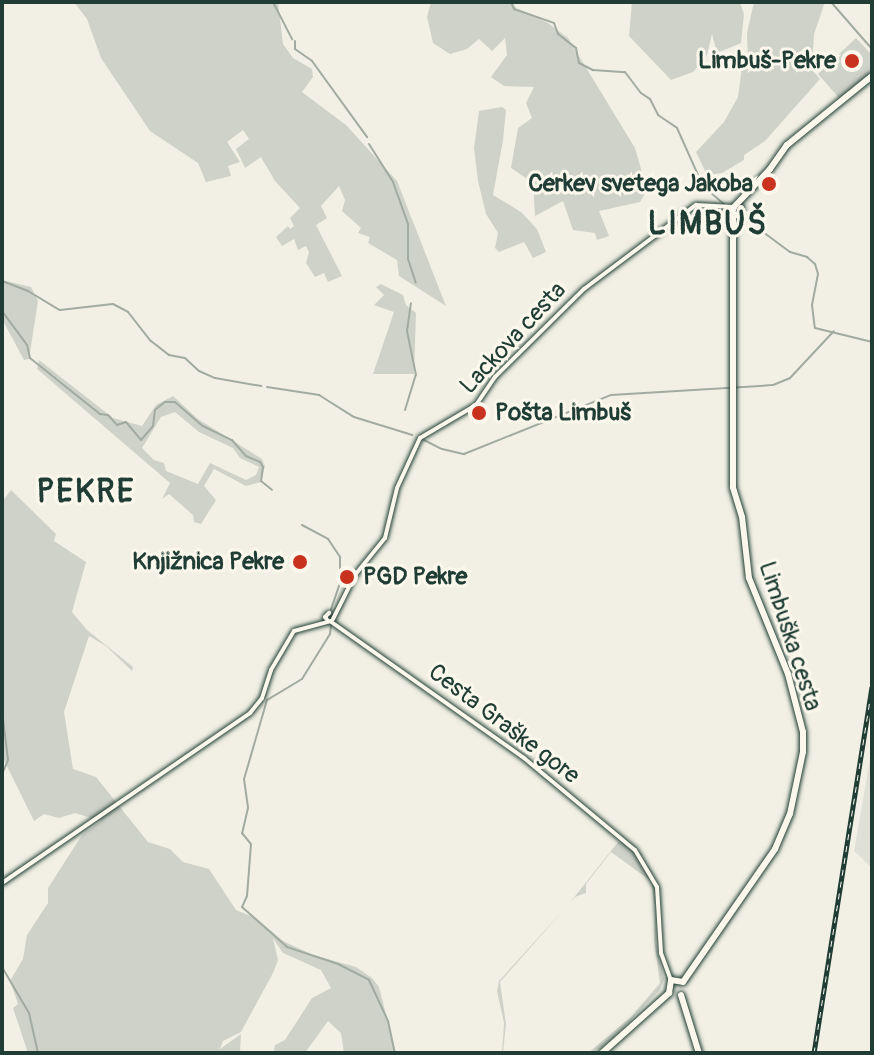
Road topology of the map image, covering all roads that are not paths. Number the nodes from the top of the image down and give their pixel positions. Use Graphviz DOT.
graph roads {
  1 [pos="872,76"];
  2 [pos="735,211"];
  3 [pos="330,618"];
  4 [pos="2,883"];
  5 [pos="671,980"];
  6 [pos="683,982"];
  7 [pos="669,993"];
  8 [pos="681,995"];
  9 [pos="602,1053"];
  10 [pos="699,1053"];
  1 -- 2 [label="main road"];
  2 -- 3 [label="street, Lackova cesta"];
  2 -- 6 [label="main road, Limbuška cesta"];
  3 -- 4 [label="street, Lackova cesta"];
  3 -- 5 [label="street, Cesta Graške gore"];
  5 -- 6 [label="main road"];
  5 -- 7 [label="main road"];
  6 -- 8 [label="main road"];
  7 -- 8 [label="main road"];
  7 -- 9 [label="main road"];
  8 -- 10 [label="main road"];
}
